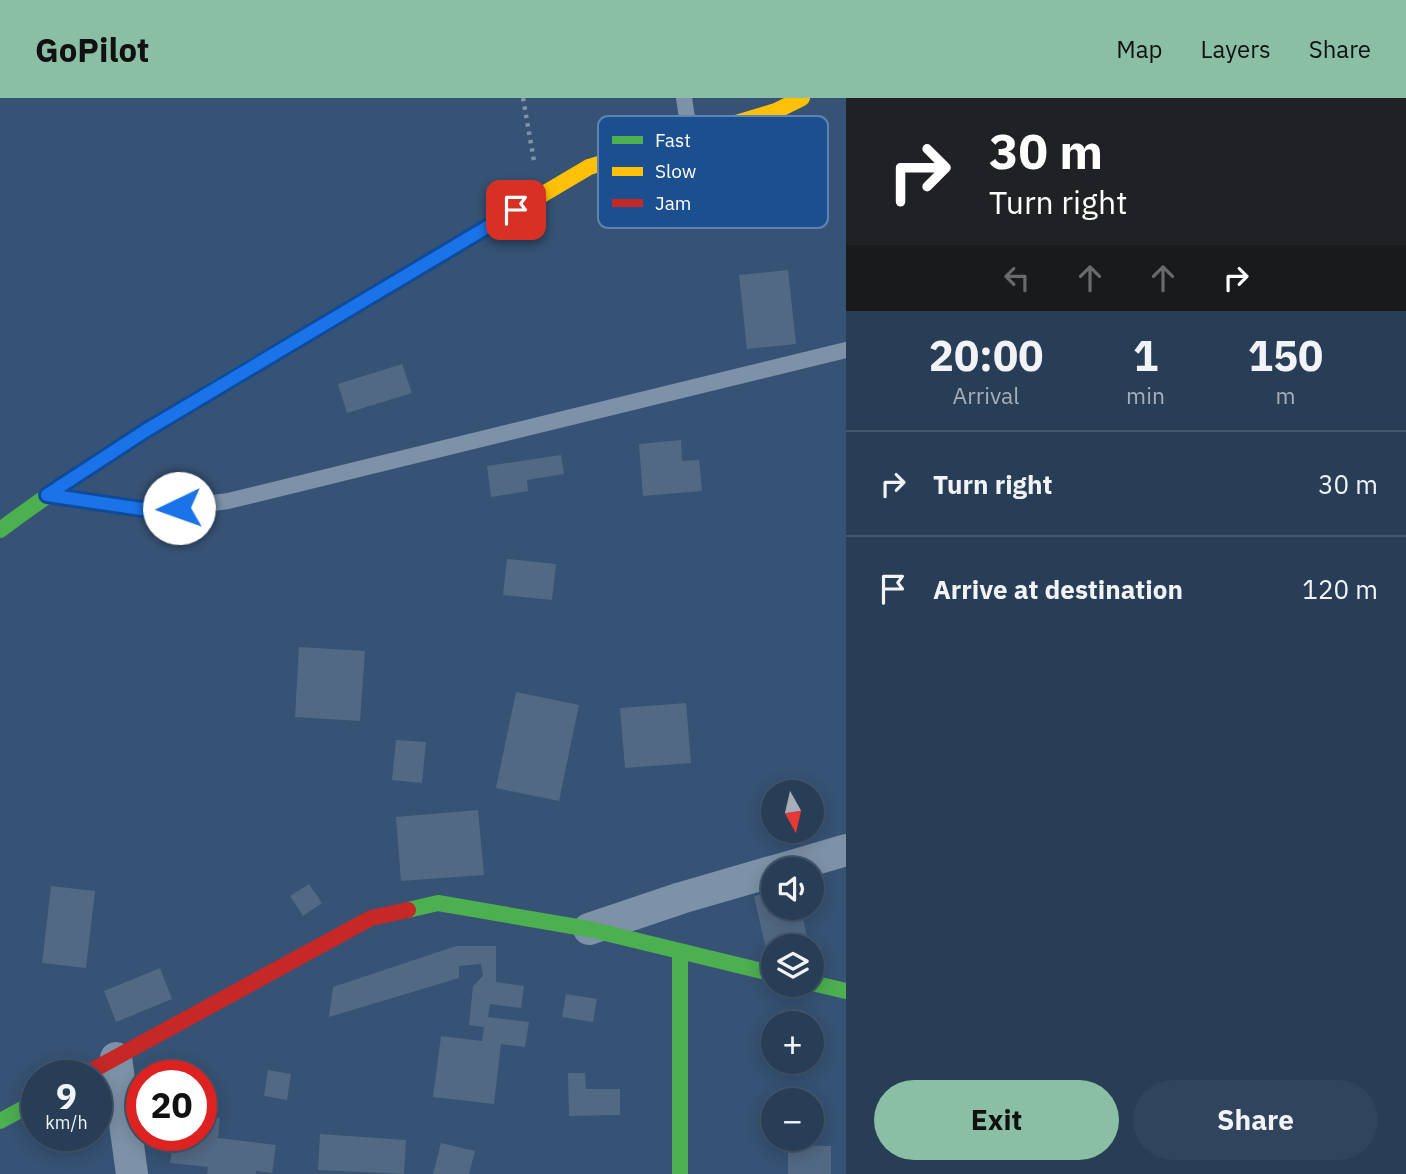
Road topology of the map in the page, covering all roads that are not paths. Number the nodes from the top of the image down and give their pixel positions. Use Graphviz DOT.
graph roads {
  1 [pos="684,98"];
  2 [pos="802,98"];
  3 [pos="687,116"];
  4 [pos="759,116"];
  5 [pos="598,164"];
  6 [pos="846,350"];
  7 [pos="47,495"];
  8 [pos="0,530"];
  9 [pos="846,850"];
  10 [pos="822,857"];
  11 [pos="761,874"];
  12 [pos="589,929"];
  13 [pos="680,952"];
  14 [pos="761,971"];
  15 [pos="824,986"];
  16 [pos="846,991"];
  17 [pos="116,1058"];
  18 [pos="112,1060"];
  19 [pos="21,1110"];
  20 [pos="0,1121"];
  21 [pos="132,1174"];
  22 [pos="680,1174"];
  1 -- 3 [label="lane"];
  2 -- 4 [label="street"];
  5 -- 7 [label="street"];
  6 -- 7 [label="lane"];
  7 -- 8 [label="street"];
  9 -- 10 [label="street"];
  11 -- 12 [label="street"];
  12 -- 13 [label="street"];
  12 -- 17 [label="street"];
  13 -- 14 [label="street"];
  13 -- 22 [label="street"];
  15 -- 16 [label="street"];
  17 -- 18 [label="street"];
  17 -- 21 [label="street"];
  19 -- 20 [label="street"];
}
